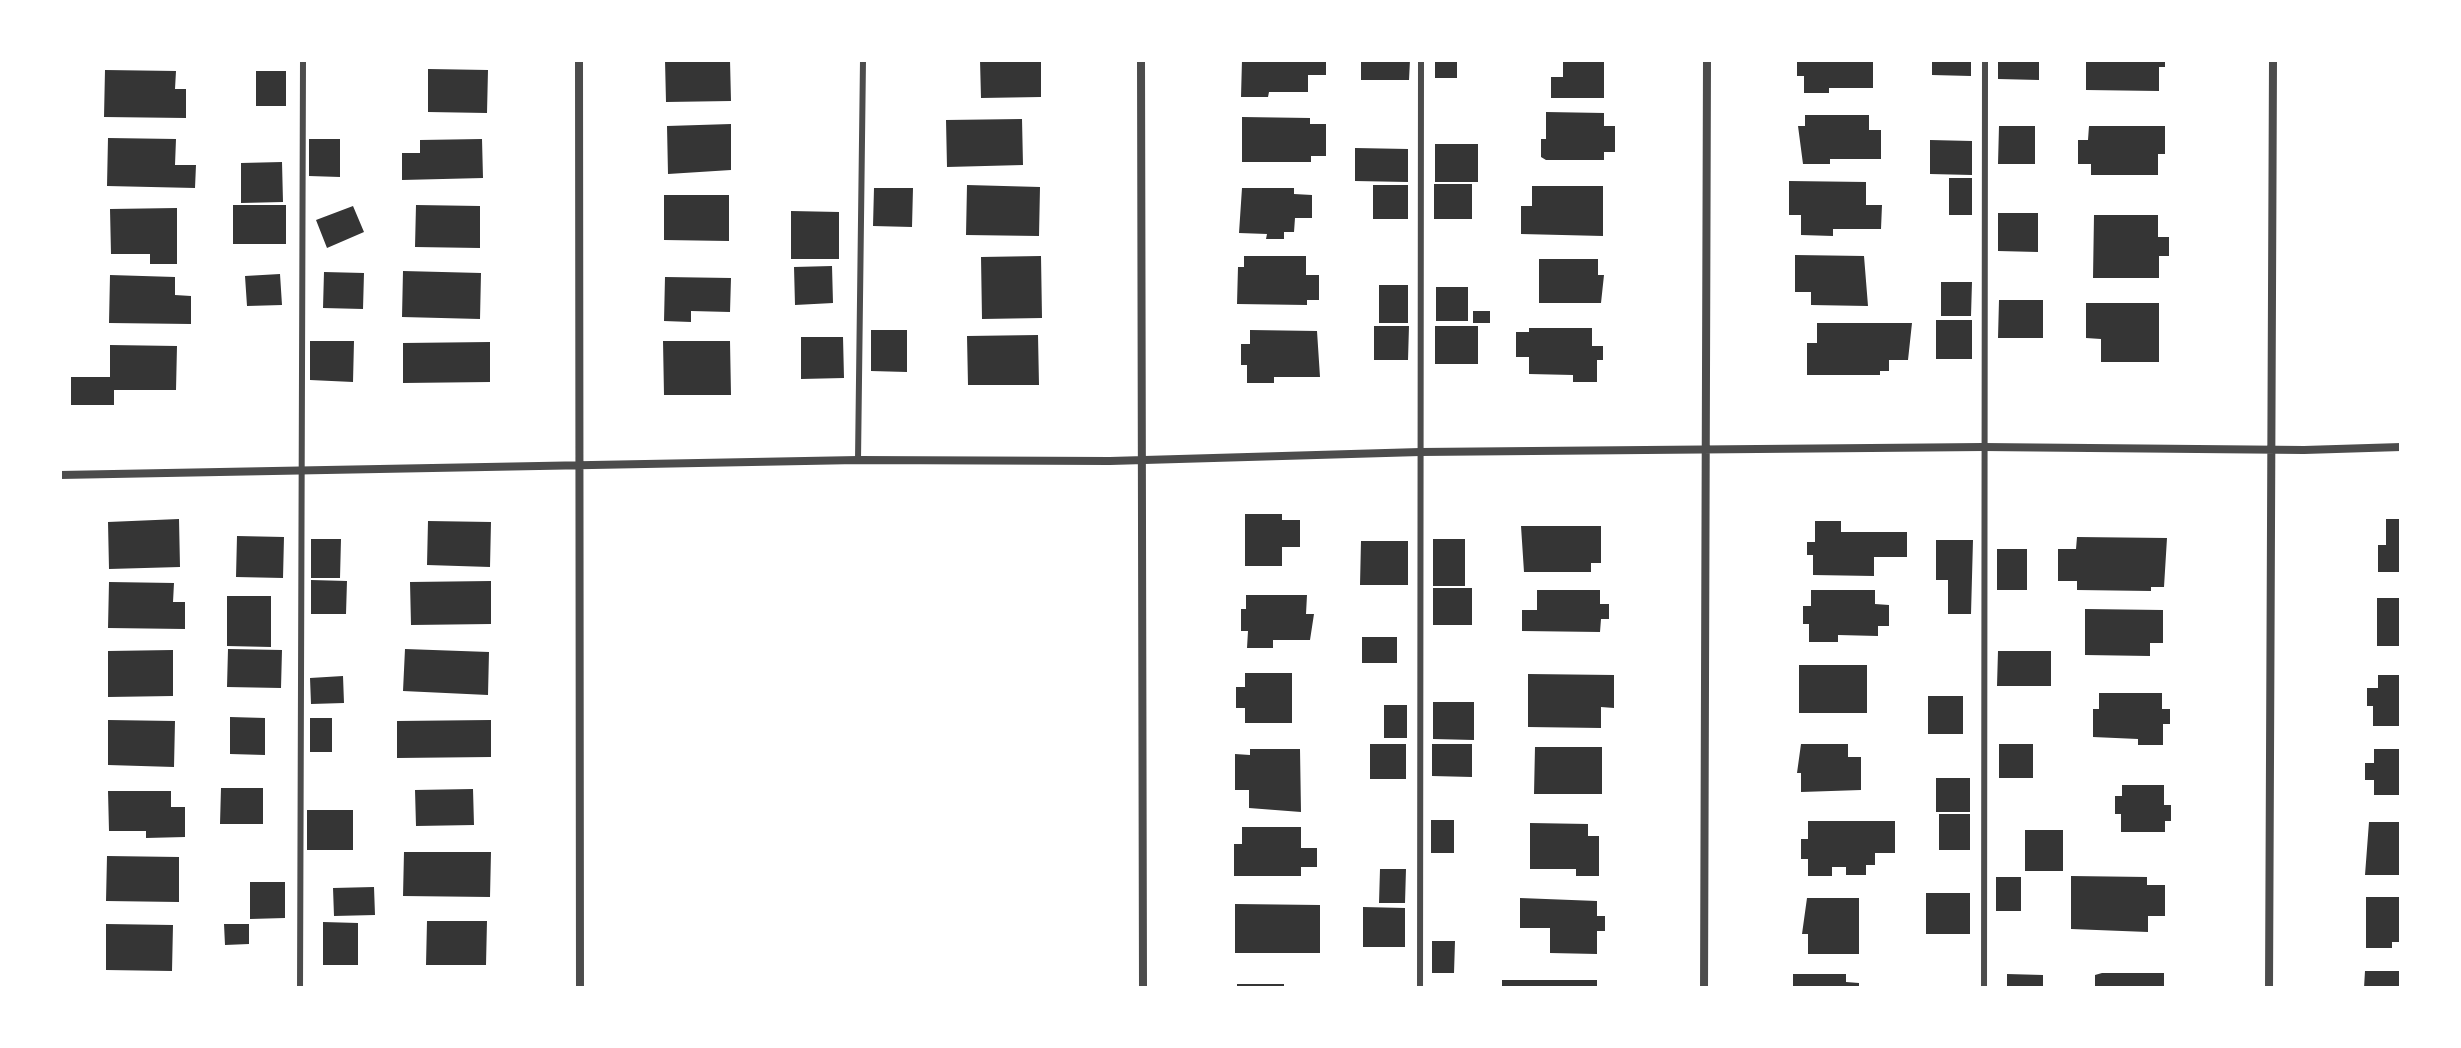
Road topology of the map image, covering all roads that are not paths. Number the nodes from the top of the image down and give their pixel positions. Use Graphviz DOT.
graph roads {
  1 [pos="303,60"];
  2 [pos="579,60"];
  3 [pos="863,60"];
  4 [pos="1141,60"];
  5 [pos="1421,60"];
  6 [pos="1707,60"];
  7 [pos="1985,60"];
  8 [pos="2273,60"];
  9 [pos="1983,447"];
  10 [pos="2401,447"];
  11 [pos="2271,449"];
  12 [pos="1705,450"];
  13 [pos="1420,452"];
  14 [pos="858,460"];
  15 [pos="1142,460"];
  16 [pos="579,467"];
  17 [pos="302,470"];
  18 [pos="60,475"];
  19 [pos="300,988"];
  20 [pos="580,988"];
  21 [pos="1143,988"];
  22 [pos="1420,988"];
  23 [pos="1704,988"];
  24 [pos="1984,988"];
  25 [pos="2269,988"];
  1 -- 17 [label="lane"];
  2 -- 16 [label="street"];
  3 -- 14 [label="lane"];
  4 -- 15 [label="street"];
  5 -- 13 [label="lane"];
  6 -- 12 [label="street"];
  7 -- 9 [label="lane"];
  8 -- 11 [label="street"];
  9 -- 11 [label="street"];
  9 -- 12 [label="street"];
  9 -- 24 [label="lane"];
  10 -- 11 [label="street"];
  11 -- 25 [label="street"];
  12 -- 13 [label="street"];
  12 -- 23 [label="street"];
  13 -- 15 [label="street"];
  13 -- 22 [label="lane"];
  14 -- 15 [label="street"];
  14 -- 16 [label="street"];
  15 -- 21 [label="street"];
  16 -- 17 [label="street"];
  16 -- 20 [label="street"];
  17 -- 18 [label="street"];
  17 -- 19 [label="lane"];
}
